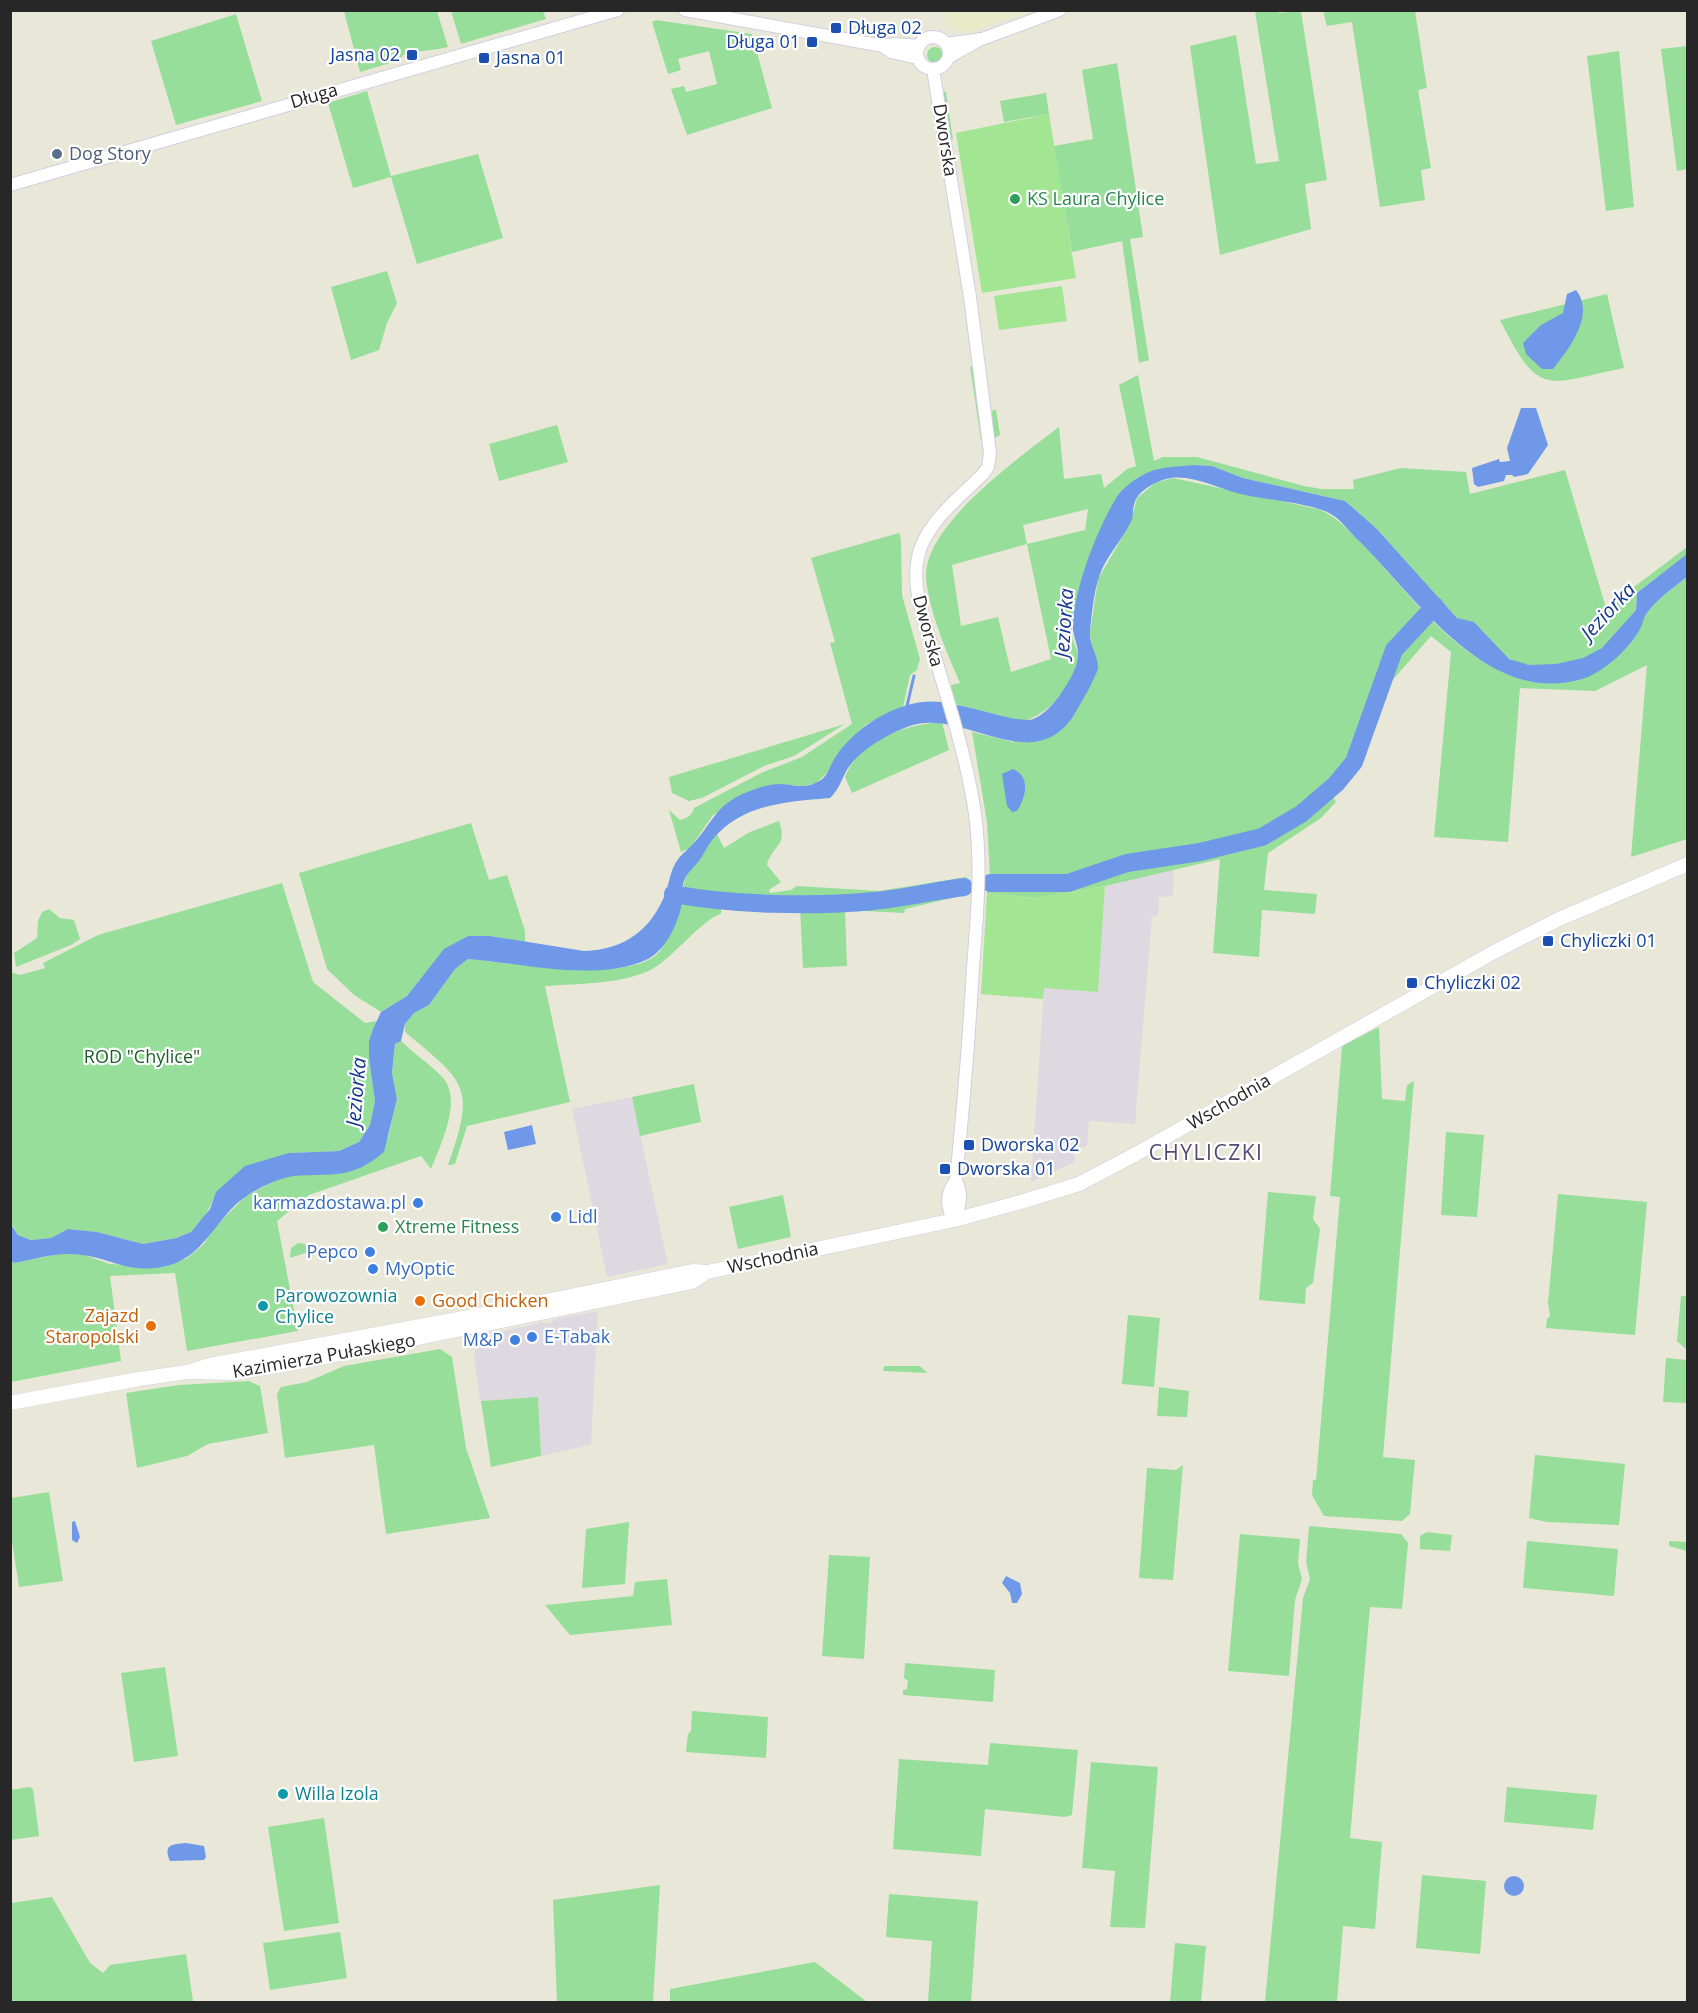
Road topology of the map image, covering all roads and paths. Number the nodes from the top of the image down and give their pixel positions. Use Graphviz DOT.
graph roads {
  1 [pos="618,10"];
  2 [pos="685,10"];
  3 [pos="1060,10"];
  4 [pos="948,50"];
  5 [pos="919,52"];
  6 [pos="933,69"];
  7 [pos="10,185"];
  8 [pos="1688,864"];
  9 [pos="954,1220"];
  10 [pos="459,1325"];
  11 [pos="10,1403"];
  1 -- 7 [label="street, Długa"];
  2 -- 5 [label="street"];
  3 -- 4 [label="street"];
  4 -- 5 [label="street"];
  4 -- 6 [label="street"];
  5 -- 6 [label="street"];
  6 -- 9 [label="street, Dworska"];
  8 -- 9 [label="main road, Wschodnia"];
  9 -- 10 [label="main road, Wschodnia"];
  10 -- 11 [label="main road, Kazimierza Pułaskiego"];
}
